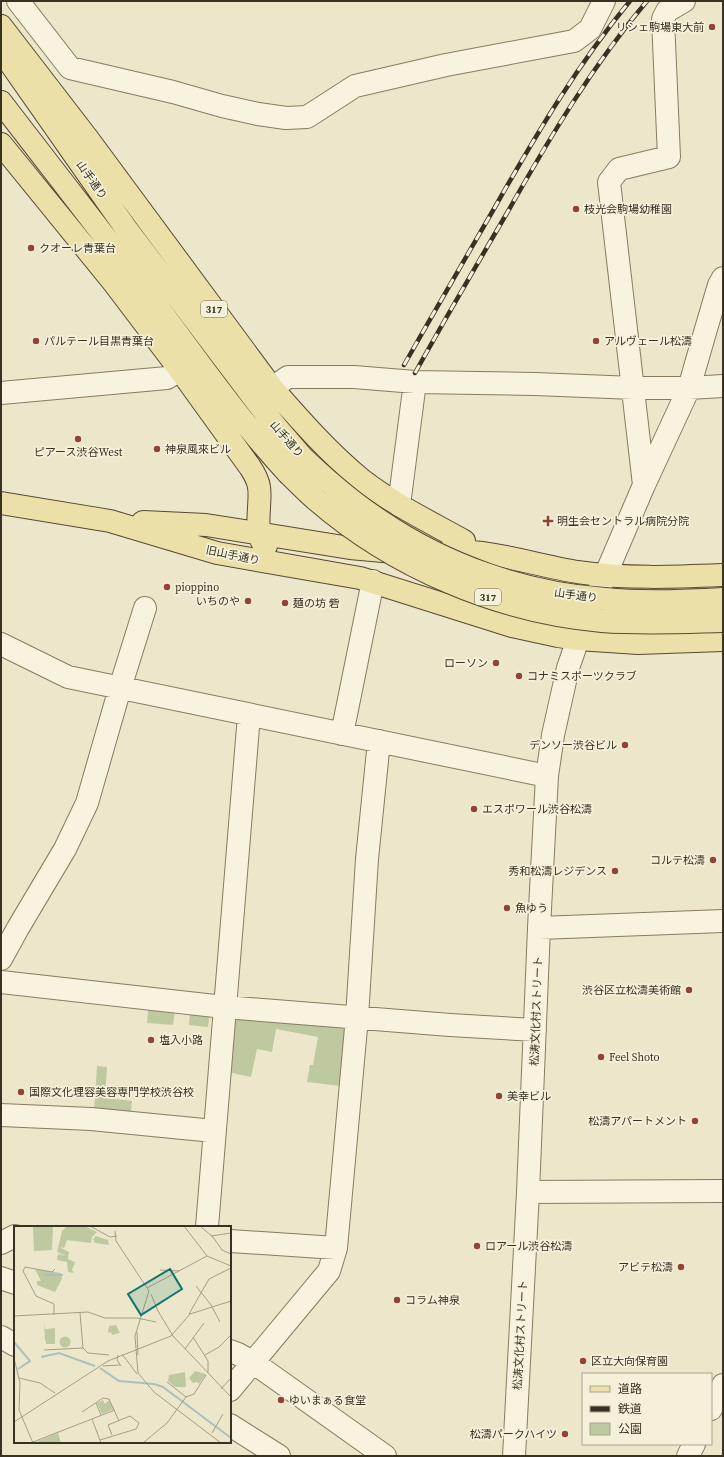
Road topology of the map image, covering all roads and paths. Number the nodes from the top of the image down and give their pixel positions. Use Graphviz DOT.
graph roads {
  1 [pos="18,1"];
  2 [pos="604,1"];
  3 [pos="684,1"];
  4 [pos="1,26"];
  5 [pos="1,50"];
  6 [pos="1,102"];
  7 [pos="2,149"];
  8 [pos="723,278"];
  9 [pos="180,370"];
  10 [pos="415,382"];
  11 [pos="723,386"];
  12 [pos="272,388"];
  13 [pos="634,388"];
  14 [pos="689,388"];
  15 [pos="1,393"];
  16 [pos="644,485"];
  17 [pos="1,503"];
  18 [pos="399,505"];
  19 [pos="110,521"];
  20 [pos="259,534"];
  21 [pos="464,550"];
  22 [pos="605,575"];
  23 [pos="723,575"];
  24 [pos="366,579"];
  25 [pos="723,599"];
  26 [pos="145,608"];
  27 [pos="723,620"];
  28 [pos="578,640"];
  29 [pos="723,640"];
  30 [pos="1,644"];
  31 [pos="120,688"];
  32 [pos="249,715"];
  33 [pos="342,734"];
  34 [pos="379,741"];
  35 [pos="547,776"];
  36 [pos="723,920"];
  37 [pos="539,928"];
  38 [pos="1,959"];
  39 [pos="1,982"];
  40 [pos="224,1006"];
  41 [pos="357,1018"];
  42 [pos="535,1030"];
  43 [pos="1,1115"];
  44 [pos="214,1131"];
  45 [pos="723,1191"];
  46 [pos="528,1192"];
  47 [pos="207,1226"];
  48 [pos="14,1236"];
  49 [pos="231,1241"];
  50 [pos="1,1243"];
  51 [pos="336,1248"];
  52 [pos="1,1278"];
  53 [pos="14,1283"];
  54 [pos="1,1337"];
  55 [pos="14,1344"];
  56 [pos="231,1351"];
  57 [pos="254,1363"];
  58 [pos="723,1385"];
  59 [pos="231,1389"];
  60 [pos="712,1407"];
  61 [pos="231,1426"];
  62 [pos="694,1445"];
  63 [pos="279,1456"];
  64 [pos="385,1456"];
  65 [pos="514,1456"];
  66 [pos="688,1456"];
  1 -- 2 [label="street"];
  3 -- 13 [label="street"];
  4 -- 12 [label="main road, 317"];
  5 -- 25 [label="main road, 山手通り / 317, bridge"];
  6 -- 27 [label="main road, 山手通り / 317, bridge"];
  7 -- 9 [label="main road"];
  8 -- 14 [label="street, 松涛文化村ストリート"];
  9 -- 15 [label="street"];
  9 -- 20 [label="main road"];
  10 -- 12 [label="street"];
  10 -- 13 [label="street"];
  10 -- 18 [label="street"];
  11 -- 14 [label="street"];
  12 -- 18 [label="main road, 317"];
  13 -- 14 [label="street"];
  13 -- 16 [label="street"];
  14 -- 16 [label="street, 松涛文化村ストリート"];
  16 -- 22 [label="street, 松涛文化村ストリート"];
  17 -- 19 [label="main road, 旧山手通り / 317"];
  18 -- 21 [label="main road, 317"];
  19 -- 20 [label="main road, 旧山手通り / 317"];
  19 -- 24 [label="main road, 旧山手通り / 317"];
  20 -- 21 [label="main road, 317"];
  20 -- 24 [label="main road"];
  21 -- 22 [label="main road, 317"];
  22 -- 23 [label="main road, 317"];
  22 -- 28 [label="street, 松涛文化村ストリート"];
  24 -- 28 [label="main road, 317"];
  24 -- 33 [label="street"];
  26 -- 31 [label="street"];
  28 -- 29 [label="main road, 317"];
  28 -- 35 [label="street, 松涛文化村ストリート"];
  30 -- 31 [label="street"];
  31 -- 32 [label="street"];
  31 -- 38 [label="street"];
  32 -- 33 [label="street"];
  32 -- 40 [label="street"];
  33 -- 34 [label="street"];
  34 -- 35 [label="street"];
  34 -- 41 [label="street"];
  35 -- 37 [label="street, 松涛文化村ストリート"];
  36 -- 37 [label="street"];
  37 -- 42 [label="street, 松涛文化村ストリート"];
  39 -- 40 [label="street"];
  40 -- 41 [label="street"];
  40 -- 44 [label="street"];
  41 -- 42 [label="street"];
  41 -- 51 [label="street"];
  42 -- 46 [label="street, 松涛文化村ストリート"];
  43 -- 44 [label="street"];
  44 -- 47 [label="street"];
  45 -- 46 [label="street"];
  46 -- 65 [label="street, 松涛文化村ストリート"];
  48 -- 50 [label="street"];
  49 -- 51 [label="street"];
  51 -- 57 [label="street"];
  52 -- 53 [label="street"];
  54 -- 55 [label="street"];
  56 -- 57 [label="street"];
  57 -- 59 [label="street"];
  57 -- 64 [label="street"];
  58 -- 60 [label="street"];
  61 -- 63 [label="street"];
  62 -- 66 [label="street"];
}
